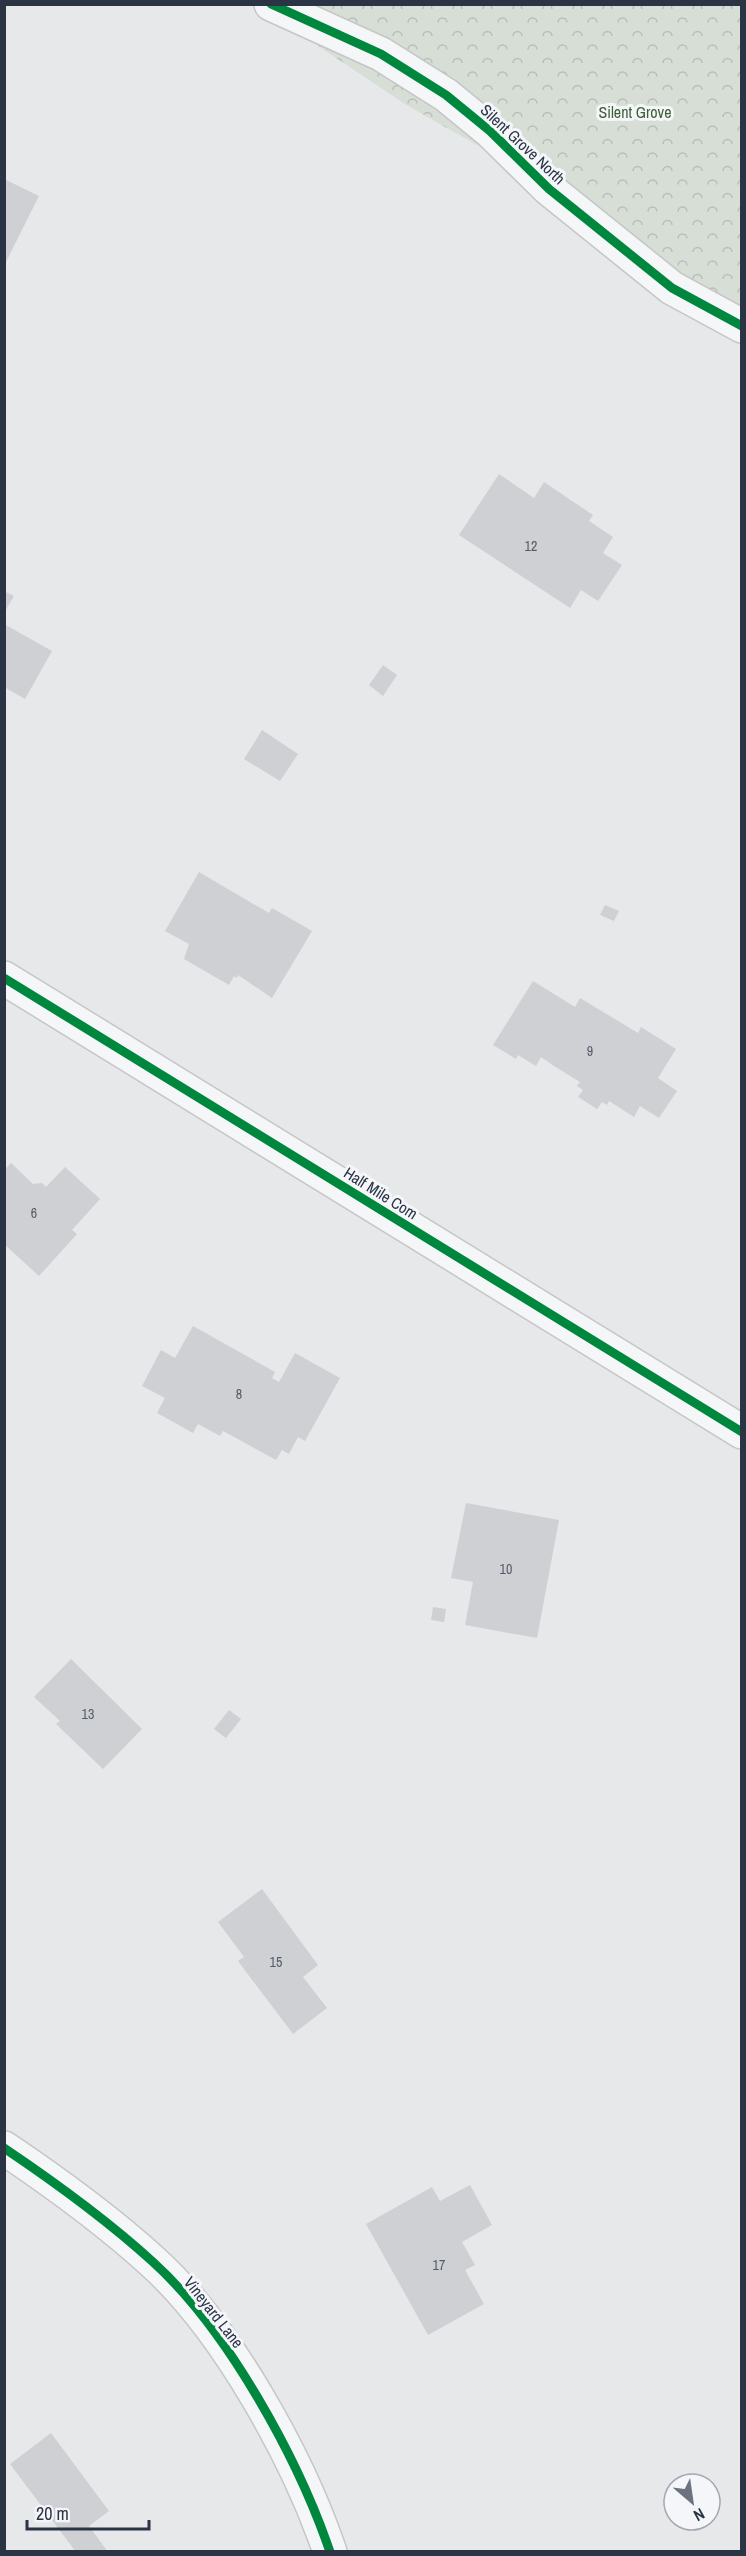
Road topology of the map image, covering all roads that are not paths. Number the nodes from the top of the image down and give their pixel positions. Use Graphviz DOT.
graph roads {
  1 [pos="271,4"];
  2 [pos="741,326"];
  3 [pos="4,978"];
  4 [pos="741,1432"];
  5 [pos="4,2148"];
  6 [pos="330,2552"];
  1 -- 2 [label="street, Silent Grove North"];
  3 -- 4 [label="street, Half Mile Com"];
  5 -- 6 [label="street, Vineyard Lane"];
}
